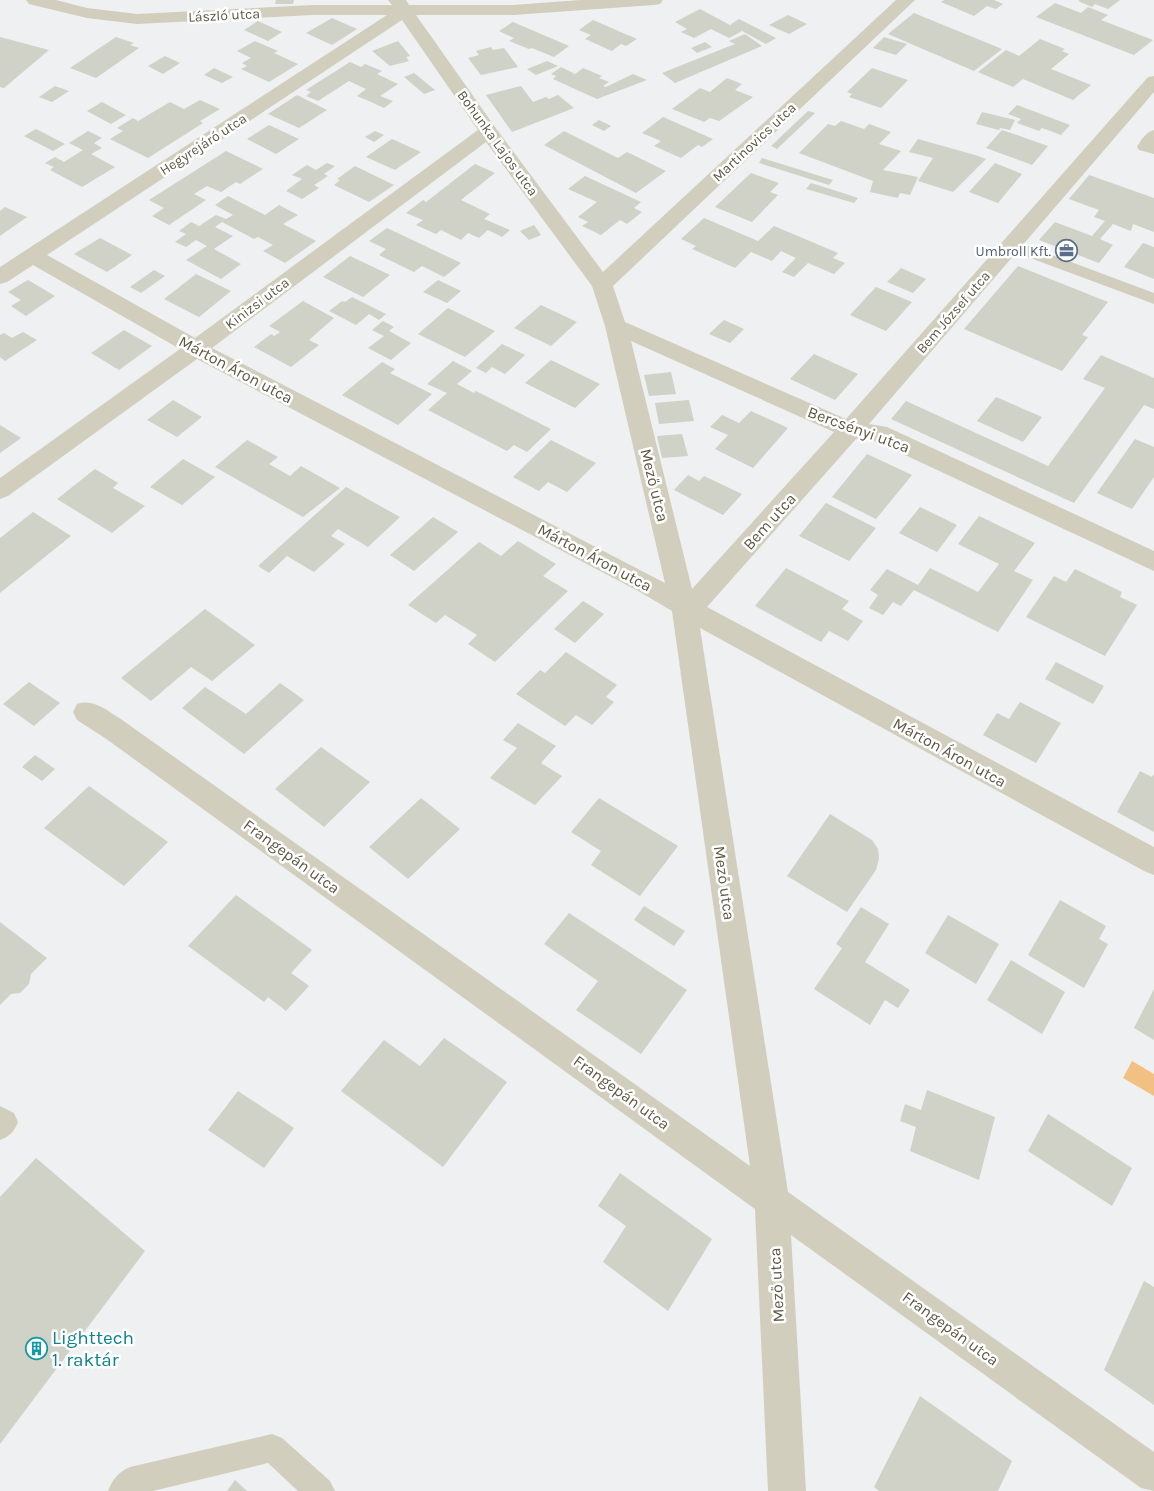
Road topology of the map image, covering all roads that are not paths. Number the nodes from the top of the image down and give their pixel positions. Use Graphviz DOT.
graph roads {
  1 [pos="35,0"];
  2 [pos="654,0"];
  3 [pos="906,0"];
  4 [pos="401,6"];
  5 [pos="1154,81"];
  6 [pos="488,131"];
  7 [pos="1154,134"];
  8 [pos="1154,150"];
  9 [pos="1012,245"];
  10 [pos="33,256"];
  11 [pos="0,276"];
  12 [pos="602,285"];
  13 [pos="1154,299"];
  14 [pos="616,326"];
  15 [pos="197,348"];
  16 [pos="850,430"];
  17 [pos="0,490"];
  18 [pos="1154,562"];
  19 [pos="684,607"];
  20 [pos="87,712"];
  21 [pos="1154,862"];
  22 [pos="0,1119"];
  23 [pos="0,1127"];
  24 [pos="772,1200"];
  25 [pos="1154,1475"];
  26 [pos="123,1491"];
  27 [pos="320,1491"];
  28 [pos="787,1491"];
  1 -- 4 [label="street, László utca"];
  2 -- 4 [label="street, László utca"];
  3 -- 12 [label="street, Martinovics utca"];
  4 -- 6 [label="street, Bohunka Lajos utca"];
  4 -- 10 [label="street, Hegyrejáró utca"];
  5 -- 9 [label="street, Bem József utca"];
  6 -- 12 [label="street, Bohunka Lajos utca"];
  6 -- 15 [label="street, Kinizsi utca"];
  7 -- 8 [label="lane"];
  9 -- 13 [label="lane"];
  9 -- 16 [label="street, Bem József utca"];
  10 -- 11 [label="street, Hegyrejáró utca"];
  10 -- 15 [label="street, Márton Áron utca"];
  12 -- 14 [label="street, Mező utca"];
  14 -- 16 [label="street, Bercsényi utca"];
  14 -- 19 [label="street, Mező utca"];
  15 -- 17 [label="street, Kinizsi utca"];
  15 -- 19 [label="street, Márton Áron utca"];
  16 -- 18 [label="street, Bercsényi utca"];
  16 -- 19 [label="street, Bem utca"];
  19 -- 21 [label="street, Márton Áron utca"];
  19 -- 24 [label="street, Mező utca"];
  20 -- 24 [label="street, Frangepán utca"];
  22 -- 23 [label="lane"];
  24 -- 25 [label="street, Frangepán utca"];
  24 -- 28 [label="street, Mező utca"];
  26 -- 27 [label="lane"];
}
